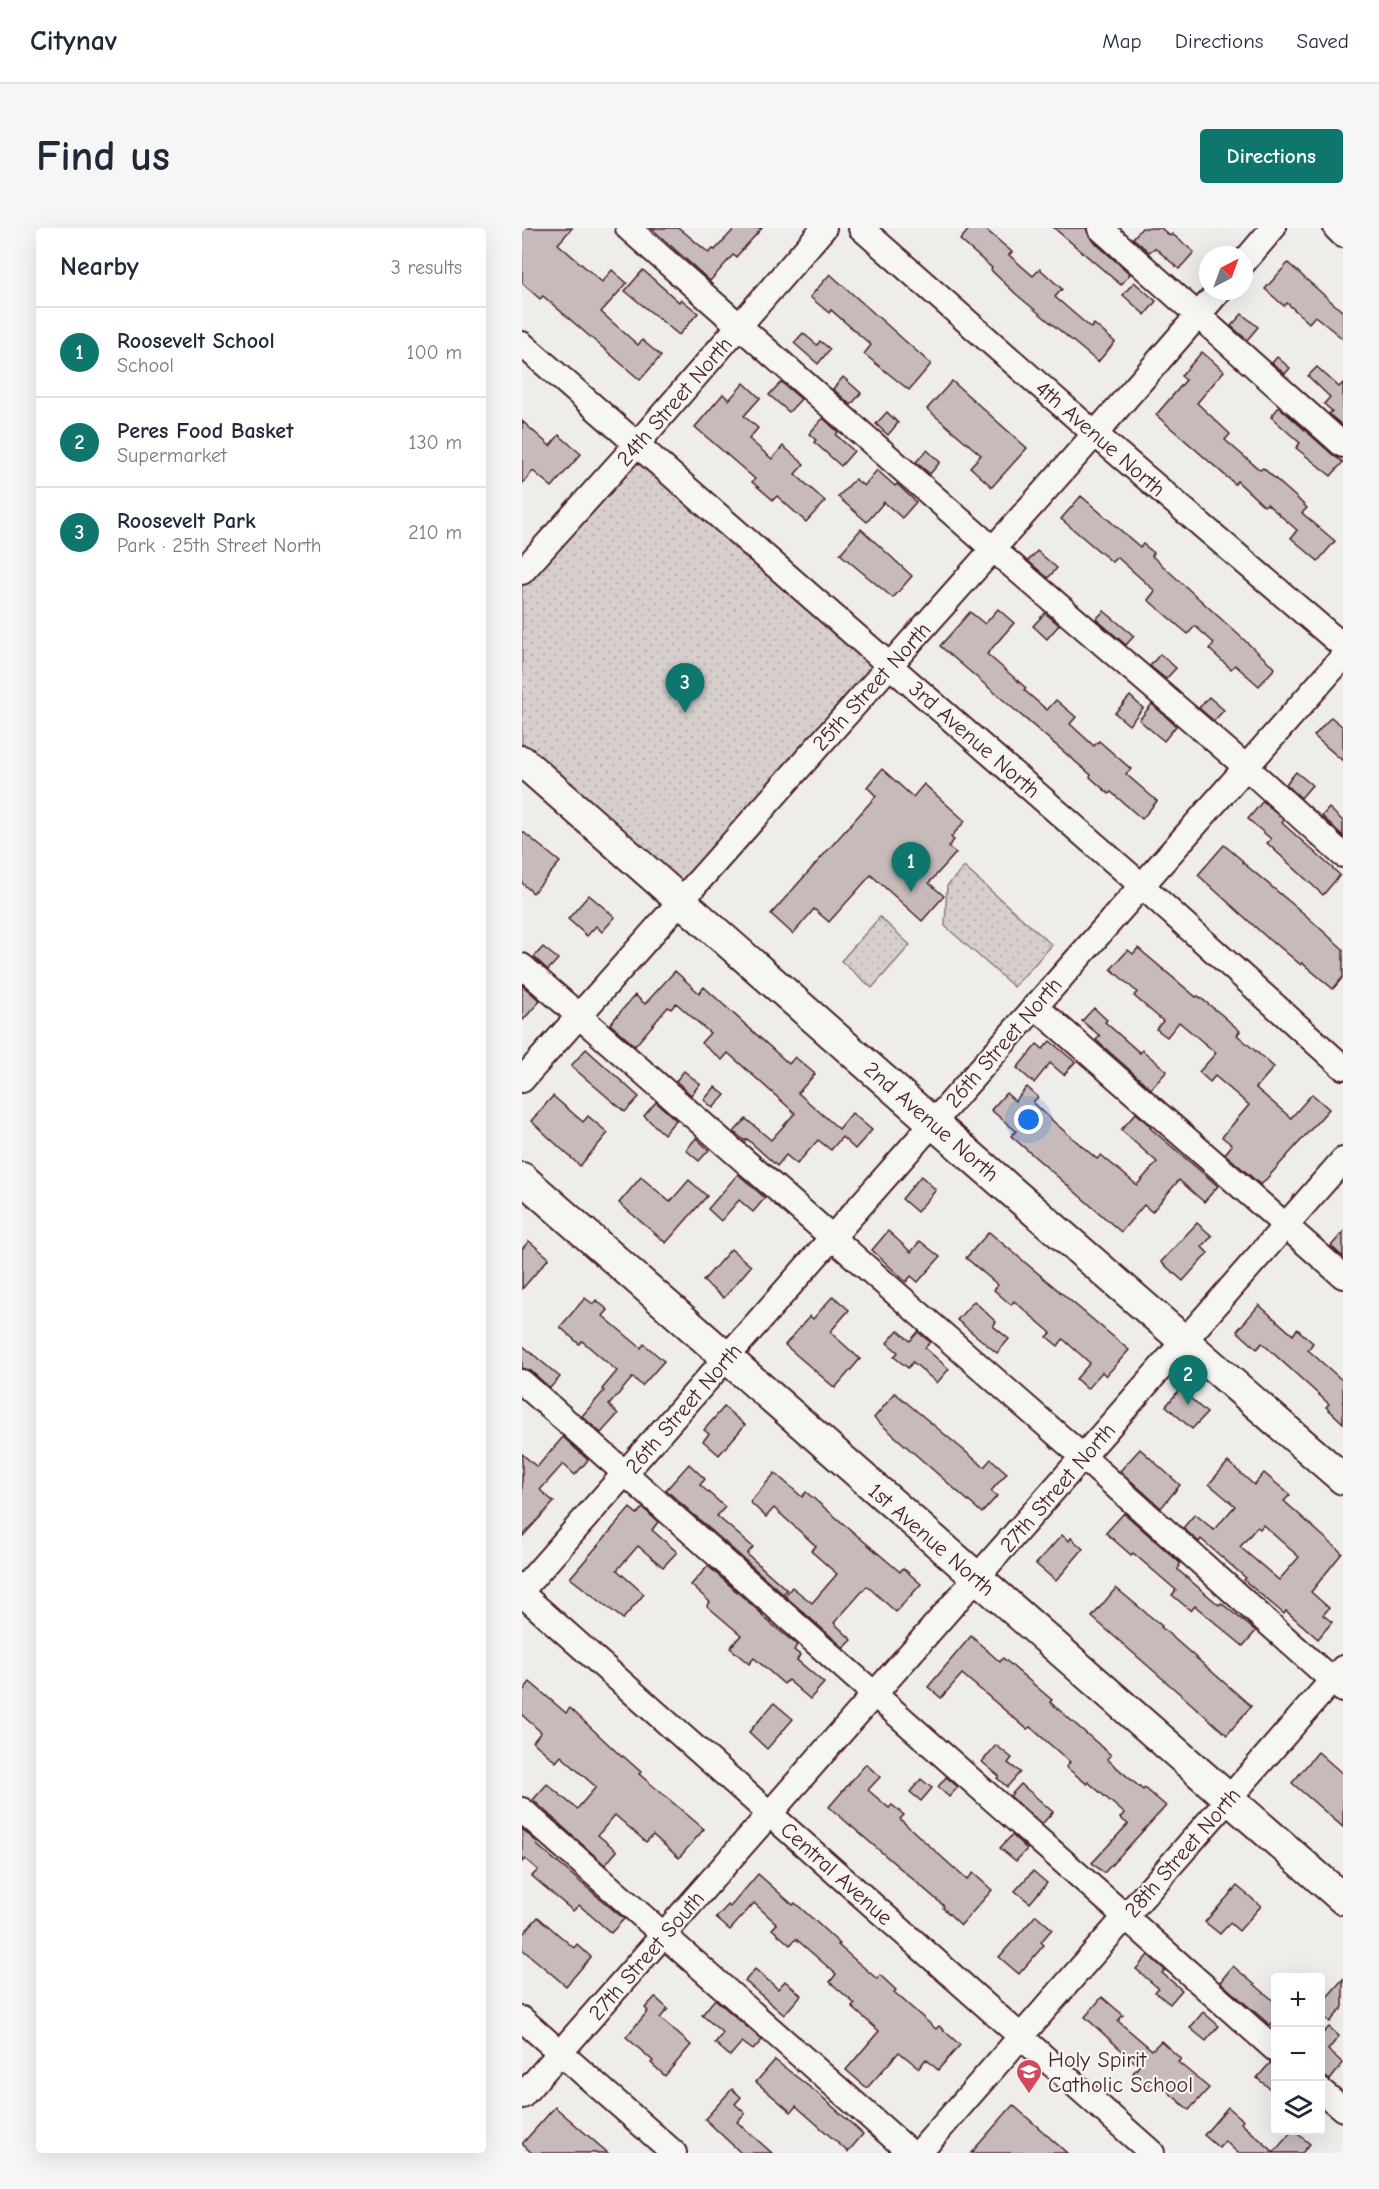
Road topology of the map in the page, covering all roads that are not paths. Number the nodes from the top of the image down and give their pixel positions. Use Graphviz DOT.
graph roads {
  1 [pos="628,228"];
  2 [pos="824,228"];
  3 [pos="861,228"];
  4 [pos="1100,228"];
  5 [pos="1273,228"];
  6 [pos="1336,228"];
  7 [pos="1343,234"];
  8 [pos="1253,251"];
  9 [pos="1211,300"];
  10 [pos="1198,314"];
  11 [pos="739,326"];
  12 [pos="522,344"];
  13 [pos="1095,434"];
  14 [pos="637,444"];
  15 [pos="1343,445"];
  16 [pos="993,549"];
  17 [pos="526,561"];
  18 [pos="1343,646"];
  19 [pos="1343,657"];
  20 [pos="890,666"];
  21 [pos="522,761"];
  22 [pos="1246,766"];
  23 [pos="1343,855"];
  24 [pos="1141,885"];
  25 [pos="681,900"];
  26 [pos="522,966"];
  27 [pos="1035,1006"];
  28 [pos="579,1016"];
  29 [pos="1343,1067"];
  30 [pos="522,1080"];
  31 [pos="933,1123"];
  32 [pos="1343,1160"];
  33 [pos="522,1178"];
  34 [pos="1286,1226"];
  35 [pos="833,1237"];
  36 [pos="1343,1276"];
  37 [pos="1185,1342"];
  38 [pos="727,1358"];
  39 [pos="522,1382"];
  40 [pos="1083,1457"];
  41 [pos="626,1473"];
  42 [pos="1343,1479"];
  43 [pos="977,1578"];
  44 [pos="522,1592"];
  45 [pos="1339,1679"];
  46 [pos="874,1694"];
  47 [pos="1229,1798"];
  48 [pos="522,1810"];
  49 [pos="770,1813"];
  50 [pos="1343,1899"];
  51 [pos="1125,1917"];
  52 [pos="664,1934"];
  53 [pos="522,2019"];
  54 [pos="1022,2038"];
  55 [pos="1271,2046"];
  56 [pos="561,2053"];
  57 [pos="1325,2094"];
  58 [pos="522,2096"];
  59 [pos="1343,2109"];
  60 [pos="675,2153"];
  61 [pos="911,2153"];
  62 [pos="919,2153"];
  63 [pos="1152,2153"];
  1 -- 11 [label="street"];
  2 -- 11 [label="street, 24th Street North"];
  3 -- 13 [label="street, 4th Avenue North"];
  4 -- 10 [label="street"];
  5 -- 8 [label="street"];
  6 -- 7 [label="street"];
  9 -- 10 [label="street, 25th Street North"];
  10 -- 13 [label="street, 25th Street North"];
  10 -- 15 [label="street"];
  11 -- 14 [label="street, 24th Street North"];
  11 -- 16 [label="street"];
  12 -- 14 [label="street, 3rd Avenue North"];
  13 -- 16 [label="street, 25th Street North"];
  13 -- 18 [label="street, 4th Avenue North"];
  14 -- 17 [label="street, 24th Street North"];
  14 -- 20 [label="street, 3rd Avenue North"];
  16 -- 20 [label="street, 25th Street North"];
  16 -- 22 [label="street"];
  19 -- 22 [label="street, 26th Street North"];
  20 -- 24 [label="street, 3rd Avenue North"];
  20 -- 25 [label="street, 25th Street North"];
  21 -- 25 [label="main road, 2nd Avenue North"];
  22 -- 23 [label="street"];
  22 -- 24 [label="street, 26th Street North"];
  24 -- 27 [label="street, 26th Street North"];
  24 -- 29 [label="street, 3rd Avenue North"];
  25 -- 28 [label="street, 25th Street North"];
  25 -- 31 [label="main road, 2nd Avenue North"];
  26 -- 28 [label="street"];
  27 -- 31 [label="street, 26th Street North"];
  27 -- 34 [label="street"];
  28 -- 30 [label="street, 25th Street North"];
  28 -- 35 [label="street"];
  31 -- 35 [label="street, 26th Street North"];
  31 -- 37 [label="main road, 2nd Avenue North"];
  32 -- 34 [label="street, 27th Street North"];
  33 -- 38 [label="main road, 1st Avenue North"];
  34 -- 36 [label="street"];
  34 -- 37 [label="street, 27th Street North"];
  35 -- 38 [label="street, 26th Street North"];
  35 -- 40 [label="street"];
  37 -- 40 [label="street, 27th Street North"];
  37 -- 42 [label="main road, 2nd Avenue North"];
  38 -- 41 [label="street, 26th Street North"];
  38 -- 43 [label="main road, 1st Avenue North"];
  39 -- 41 [label="street"];
  40 -- 43 [label="street, 27th Street North"];
  40 -- 45 [label="street"];
  41 -- 44 [label="street, 26th Street North"];
  41 -- 46 [label="street"];
  43 -- 46 [label="street, 27th Street North"];
  43 -- 47 [label="main road, 1st Avenue North"];
  44 -- 49 [label="street, Central Avenue"];
  45 -- 47 [label="street, 28th Street North"];
  46 -- 49 [label="street, 27th Street North"];
  46 -- 51 [label="street"];
  47 -- 50 [label="main road, 1st Avenue North"];
  47 -- 51 [label="street, 28th Street North"];
  48 -- 52 [label="street"];
  49 -- 52 [label="street, 27th Street South"];
  49 -- 54 [label="street, Central Avenue"];
  51 -- 54 [label="street, 28th Street North"];
  51 -- 55 [label="street"];
  52 -- 56 [label="street, 27th Street South"];
  52 -- 61 [label="street"];
  53 -- 56 [label="street"];
  54 -- 62 [label="street, 28th Street North"];
  54 -- 63 [label="street, Central Avenue"];
  56 -- 58 [label="street, 27th Street South"];
  56 -- 60 [label="street"];
  57 -- 59 [label="street"];
}
